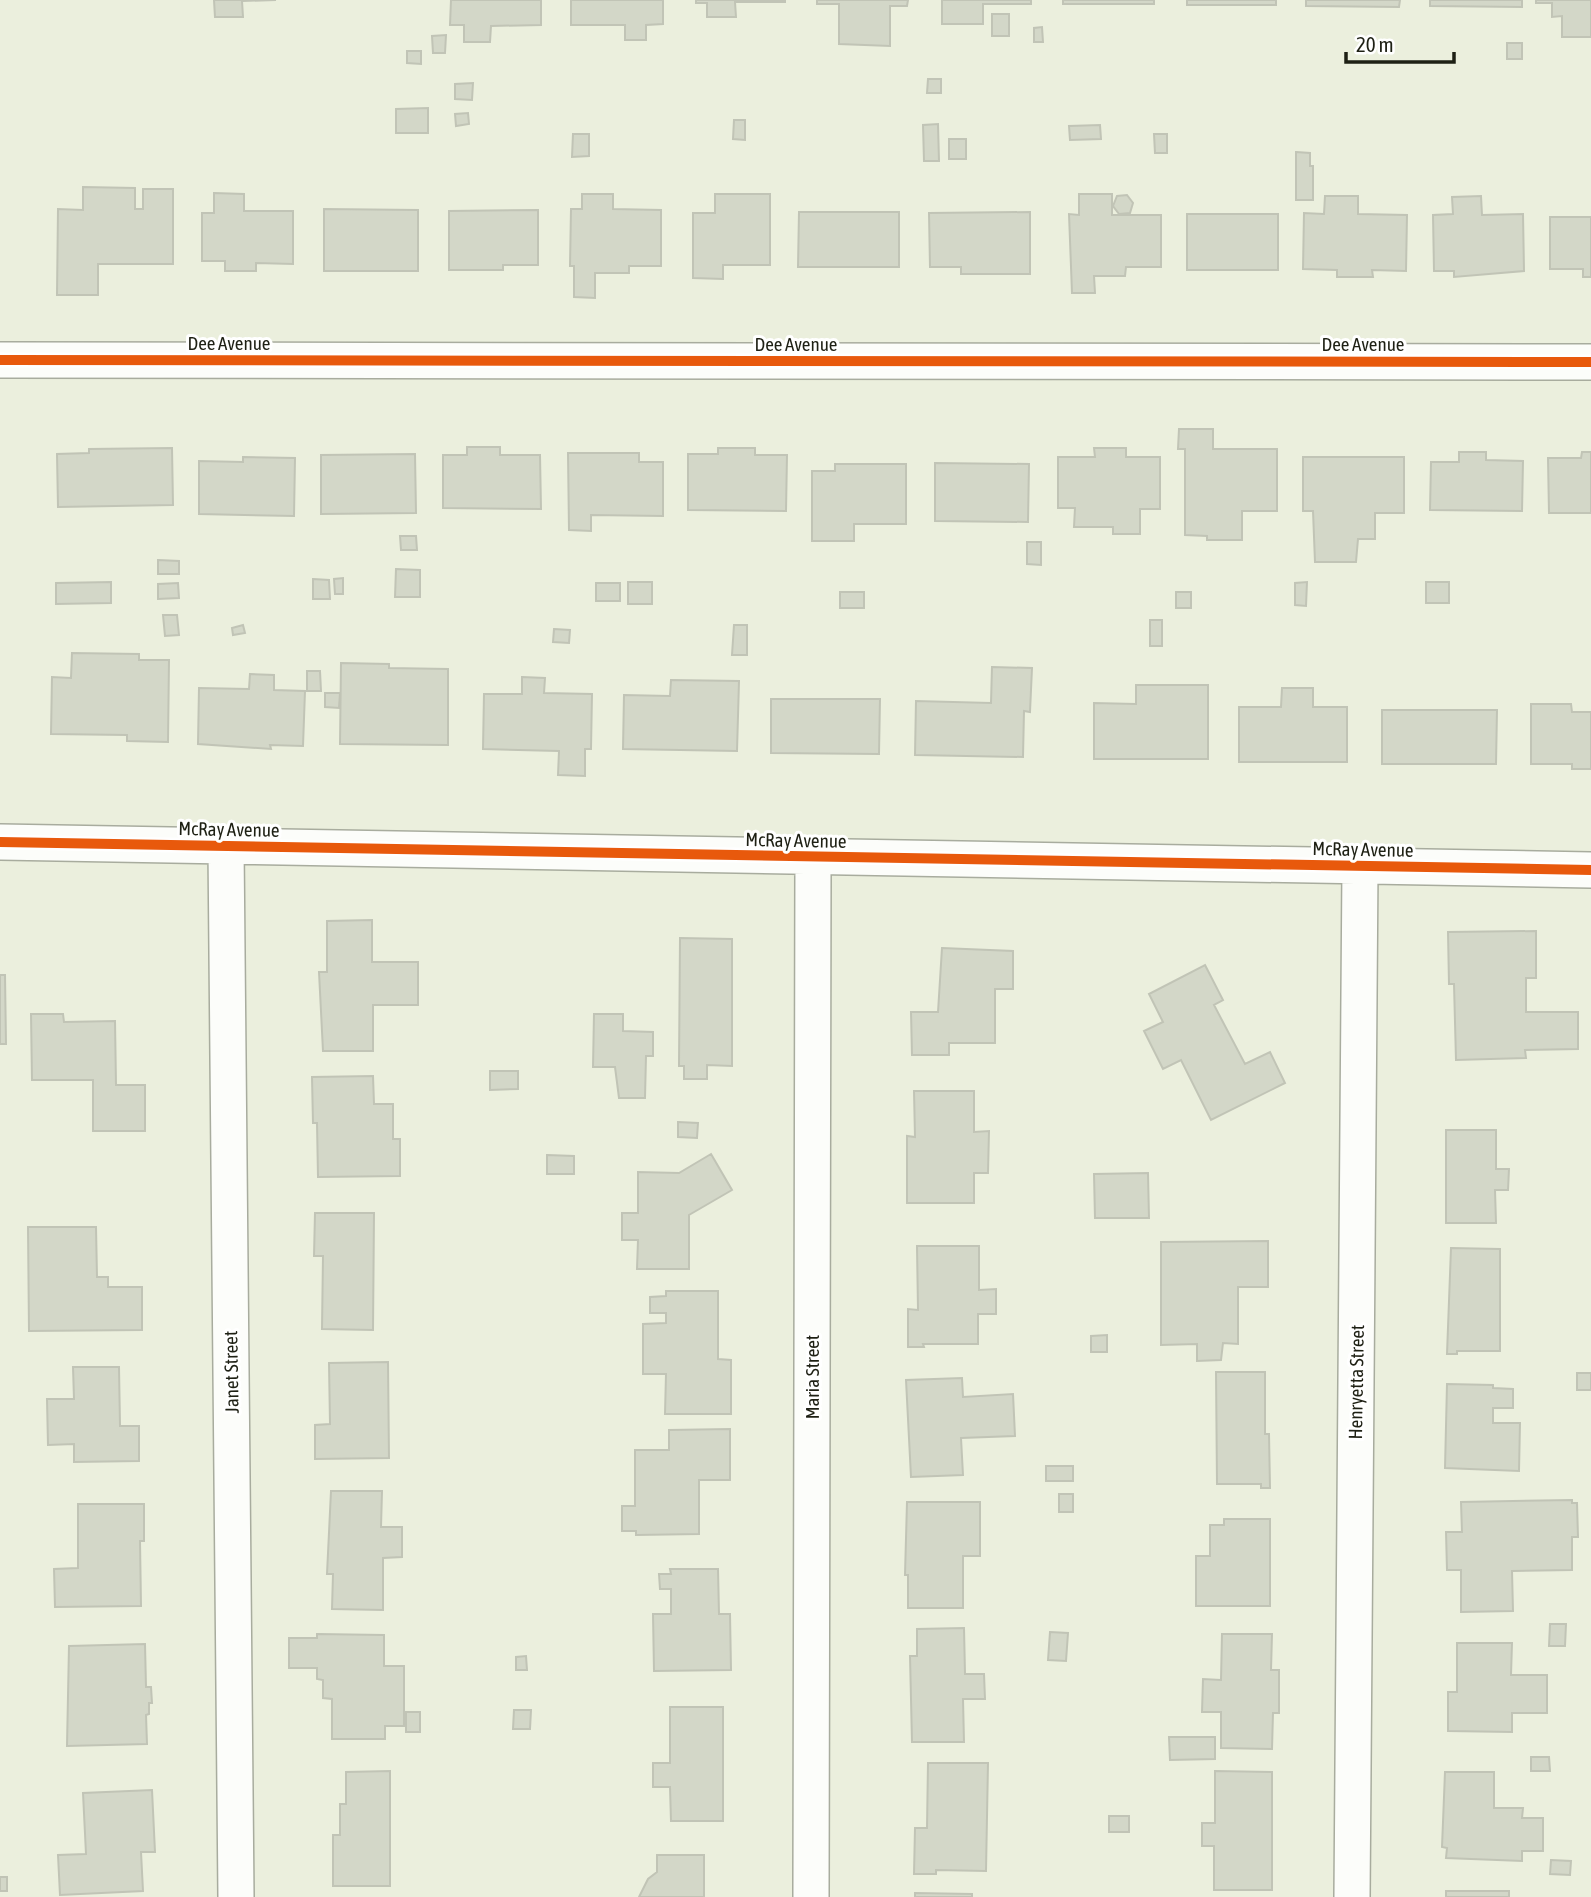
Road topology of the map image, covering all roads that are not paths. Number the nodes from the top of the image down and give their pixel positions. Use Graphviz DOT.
graph roads {
  1 [pos="0,360"];
  2 [pos="1591,362"];
  3 [pos="0,842"];
  4 [pos="226,847"];
  5 [pos="813,858"];
  6 [pos="1360,867"];
  7 [pos="1591,870"];
  8 [pos="236,1897"];
  9 [pos="811,1897"];
  10 [pos="1352,1897"];
  1 -- 2 [label="street, Dee Avenue"];
  3 -- 4 [label="street, McRay Avenue"];
  4 -- 5 [label="street, McRay Avenue"];
  4 -- 8 [label="street, Janet Street"];
  5 -- 6 [label="street, McRay Avenue"];
  5 -- 9 [label="street, Maria Street"];
  6 -- 7 [label="street, McRay Avenue"];
  6 -- 10 [label="street, Henryetta Street"];
}
